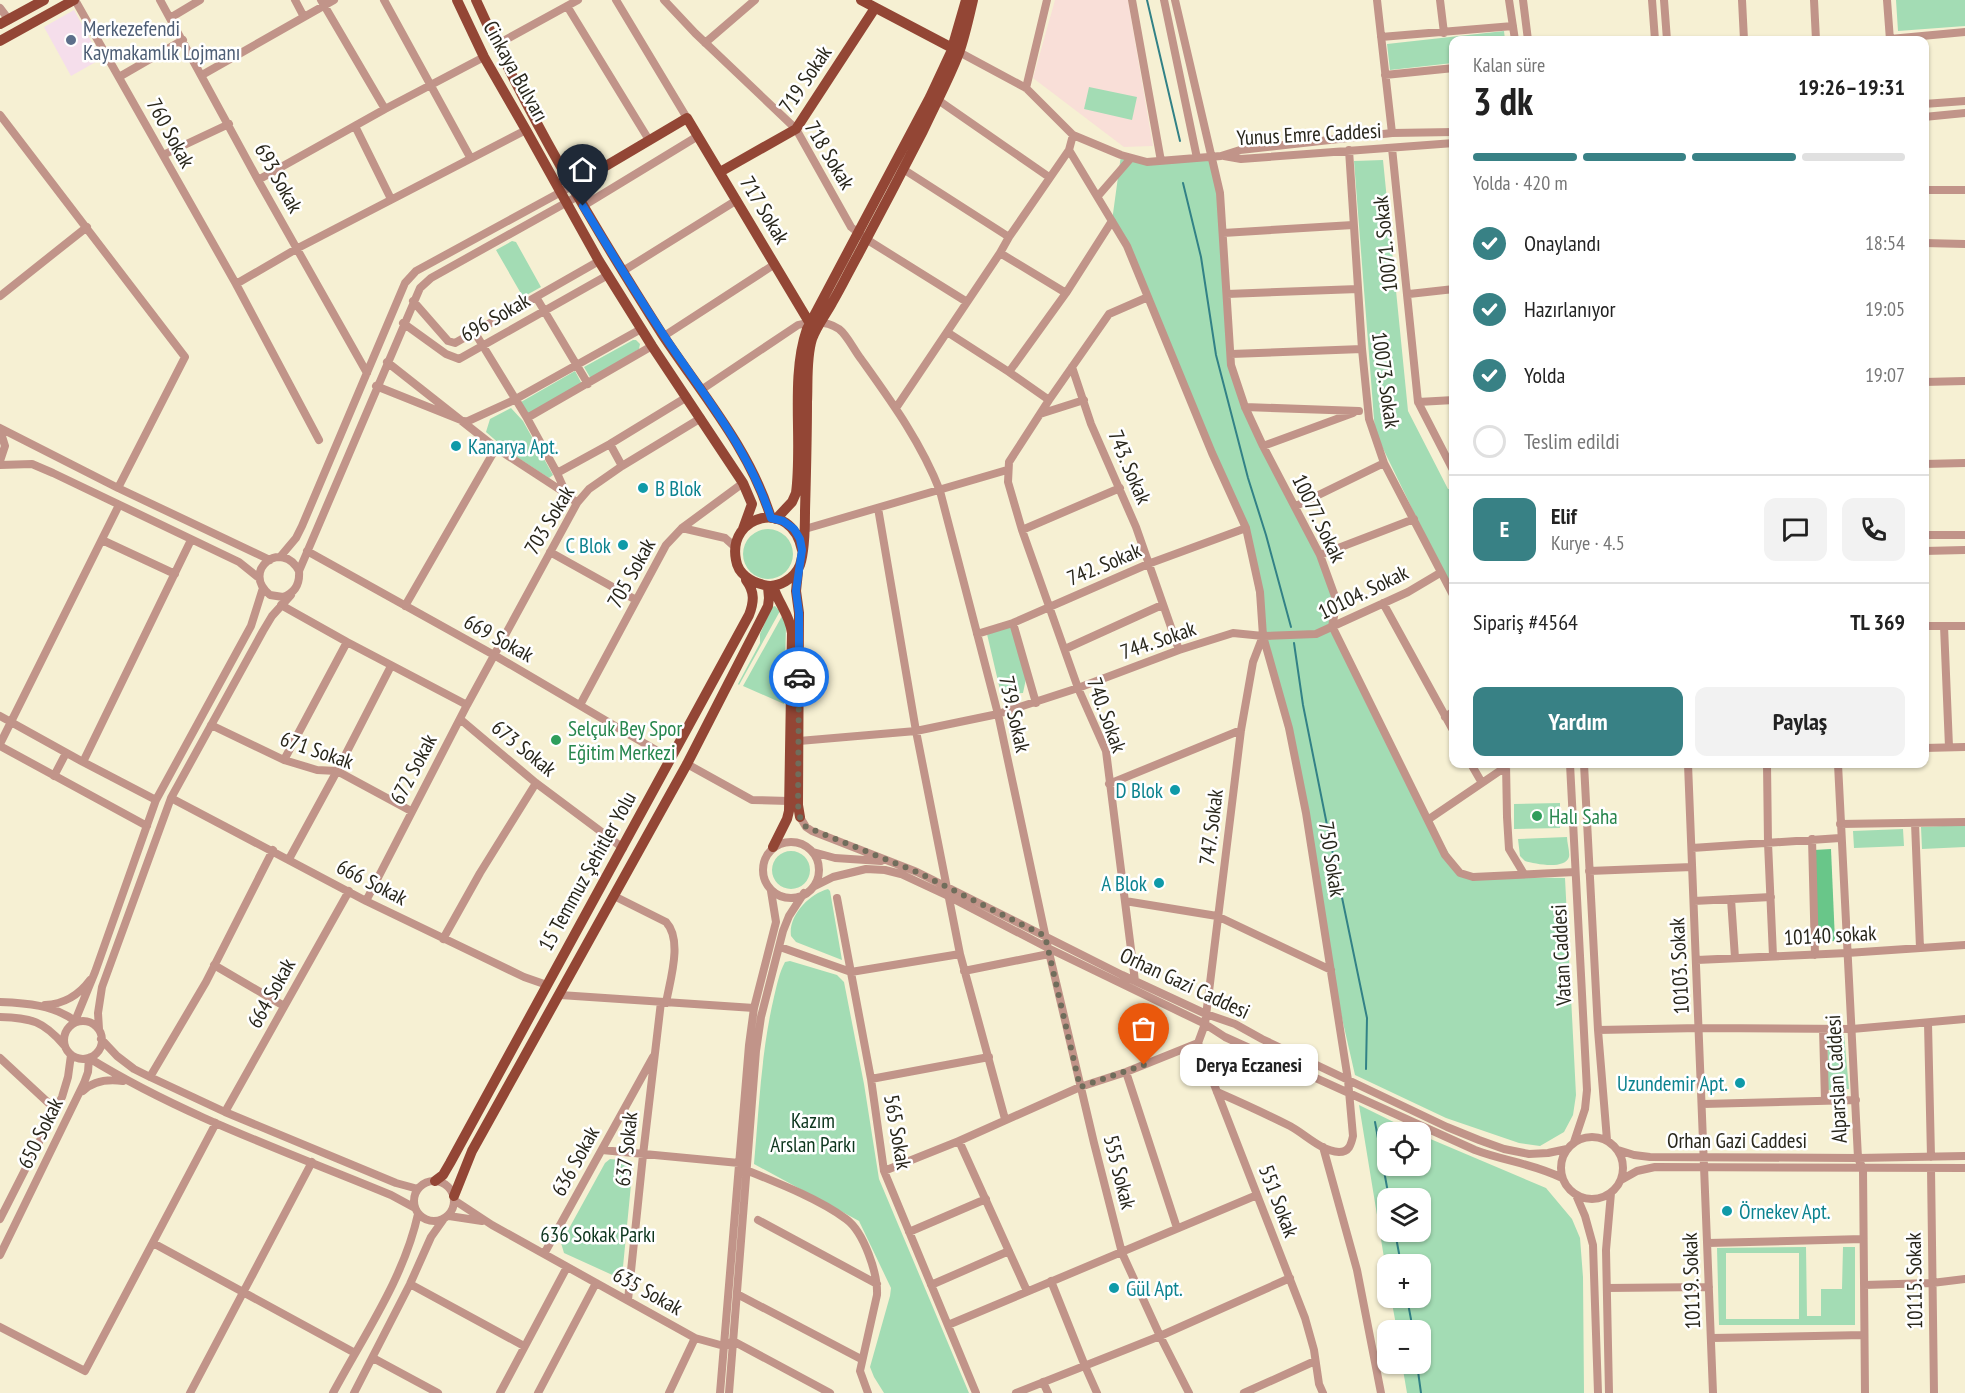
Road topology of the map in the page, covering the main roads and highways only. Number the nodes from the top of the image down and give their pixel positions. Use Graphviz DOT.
graph roads {
  1 [pos="44,0"];
  2 [pos="75,0"];
  3 [pos="457,0"];
  4 [pos="476,0"];
  5 [pos="861,0"];
  6 [pos="966,0"];
  7 [pos="973,0"];
  8 [pos="875,8"];
  9 [pos="5,22"];
  10 [pos="0,41"];
  11 [pos="955,50"];
  12 [pos="720,172"];
  13 [pos="577,196"];
  14 [pos="862,236"];
  15 [pos="809,322"];
  16 [pos="773,518"];
  17 [pos="741,531"];
  18 [pos="802,550"];
  19 [pos="799,567"];
  20 [pos="743,575"];
  21 [pos="770,586"];
  22 [pos="800,817"];
  23 [pos="773,847"];
  24 [pos="435,1181"];
  25 [pos="454,1198"];
  1 -- 9 [label="main road"];
  2 -- 10 [label="main road"];
  3 -- 17 [label="main road, Cinkaya Bulvarı"];
  4 -- 13 [label="main road, Cinkaya Bulvarı"];
  5 -- 8 [label="main road"];
  6 -- 11 [label="main road"];
  7 -- 11 [label="main road"];
  8 -- 11 [label="main road"];
  8 -- 12 [label="main road, 719 Sokak"];
  11 -- 14 [label="main road"];
  11 -- 14 [label="main road"];
  12 -- 13 [label="main road, 717 Sokak"];
  12 -- 15 [label="main road, 717 Sokak"];
  13 -- 16 [label="main road, Cinkaya Bulvarı"];
  14 -- 15 [label="main road"];
  14 -- 18 [label="main road"];
  15 -- 16 [label="main road"];
  16 -- 17 [label="main road"];
  16 -- 18 [label="main road"];
  17 -- 20 [label="main road"];
  18 -- 19 [label="main road"];
  19 -- 21 [label="main road"];
  19 -- 22 [label="main road"];
  20 -- 21 [label="main road"];
  20 -- 24 [label="main road, 15 Temmuz Şehitler Yolu"];
  21 -- 23 [label="main road"];
  21 -- 25 [label="main road, 15 Temmuz Şehitler Yolu"];
}
